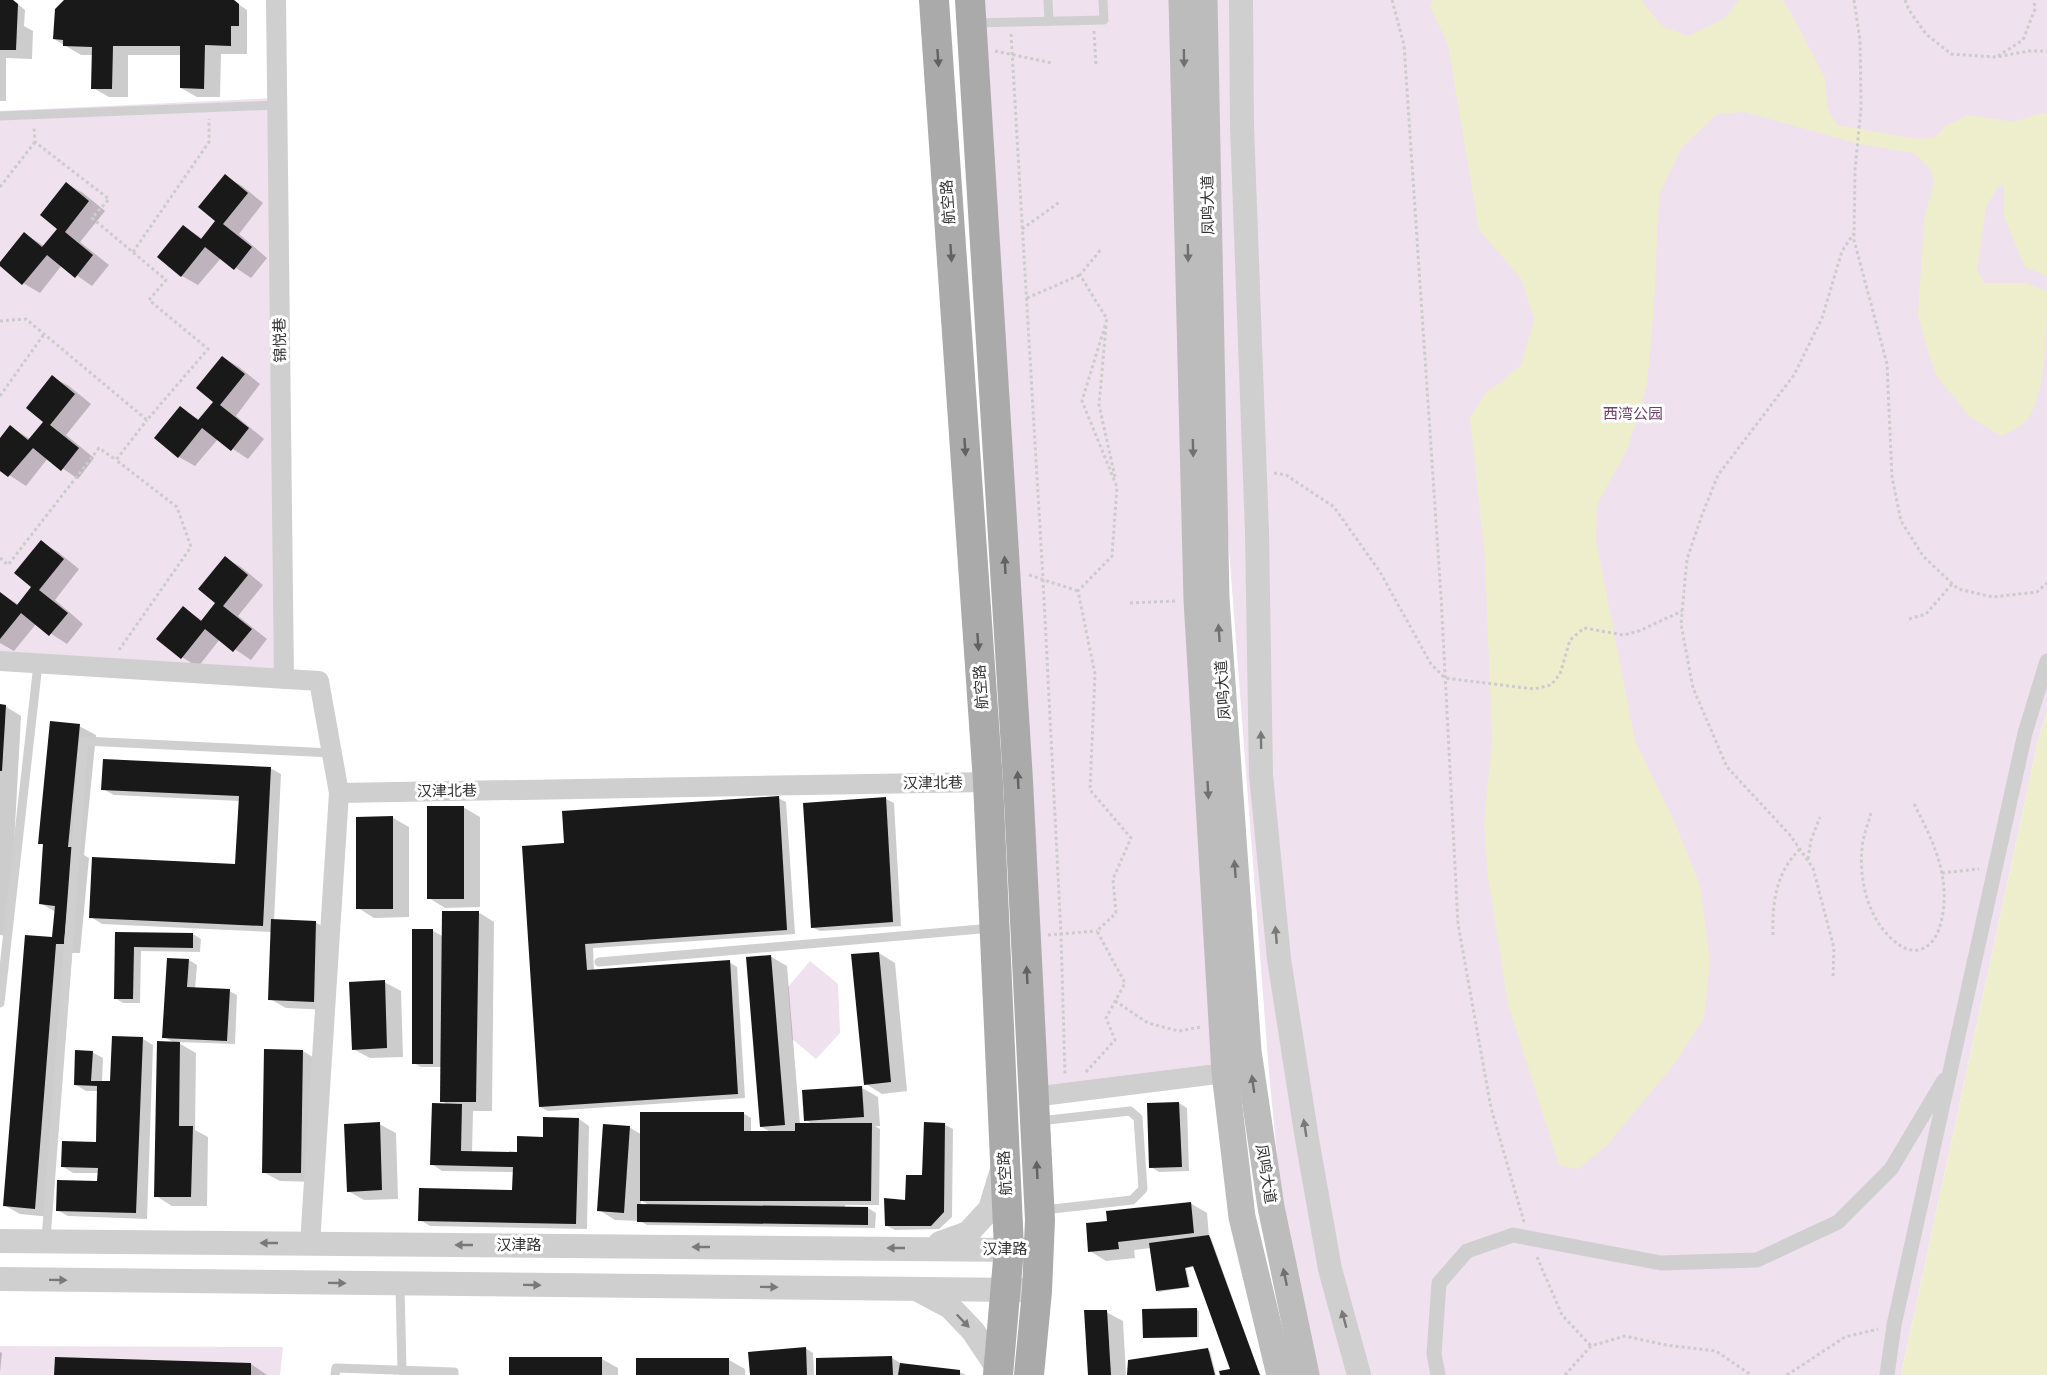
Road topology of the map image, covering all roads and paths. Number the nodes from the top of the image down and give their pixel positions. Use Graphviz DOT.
graph roads {
  1 [pos="276,0"];
  2 [pos="934,0"];
  3 [pos="1048,0"];
  4 [pos="1103,0"];
  5 [pos="1182,0"];
  6 [pos="1204,0"];
  7 [pos="1241,0"];
  8 [pos="1854,0"];
  9 [pos="1905,0"];
  10 [pos="2034,0"];
  11 [pos="1393,1"];
  12 [pos="1093,20"];
  13 [pos="1049,21"];
  14 [pos="1010,22"];
  15 [pos="972,23"];
  16 [pos="2047,51"];
  17 [pos="1012,54"];
  18 [pos="1996,57"];
  19 [pos="1052,63"];
  20 [pos="1096,66"];
  21 [pos="277,105"];
  22 [pos="209,108"];
  23 [pos="33,114"];
  24 [pos="0,116"];
  25 [pos="35,142"];
  26 [pos="0,187"];
  27 [pos="1061,201"];
  28 [pos="1022,230"];
  29 [pos="1854,233"];
  30 [pos="1102,248"];
  31 [pos="133,252"];
  32 [pos="1080,275"];
  33 [pos="1026,298"];
  34 [pos="1107,319"];
  35 [pos="0,321"];
  36 [pos="44,334"];
  37 [pos="0,396"];
  38 [pos="147,420"];
  39 [pos="116,460"];
  40 [pos="1255,469"];
  41 [pos="1117,487"];
  42 [pos="0,558"];
  43 [pos="1005,567"];
  44 [pos="1043,579"];
  45 [pos="2047,583"];
  46 [pos="1952,584"];
  47 [pos="1078,591"];
  48 [pos="1197,600"];
  49 [pos="1130,603"];
  50 [pos="1682,611"];
  51 [pos="1909,619"];
  52 [pos="2047,661"];
  53 [pos="0,662"];
  54 [pos="38,664"];
  55 [pos="106,668"];
  56 [pos="1445,678"];
  57 [pos="284,679"];
  58 [pos="332,753"];
  59 [pos="988,782"];
  60 [pos="339,793"];
  61 [pos="1913,802"];
  62 [pos="1871,813"];
  63 [pos="1820,818"];
  64 [pos="1800,849"];
  65 [pos="1808,861"];
  66 [pos="1996,867"];
  67 [pos="1942,873"];
  68 [pos="994,928"];
  69 [pos="1096,931"];
  70 [pos="1061,934"];
  71 [pos="1773,934"];
  72 [pos="1026,937"];
  73 [pos="599,962"];
  74 [pos="1833,976"];
  75 [pos="1115,1001"];
  76 [pos="0,1003"];
  77 [pos="1222,1023"];
  78 [pos="1951,1068"];
  79 [pos="1226,1073"];
  80 [pos="1066,1093"];
  81 [pos="1033,1109"];
  82 [pos="1005,1162"];
  83 [pos="1039,1210"];
  84 [pos="1529,1238"];
  85 [pos="0,1241"];
  86 [pos="46,1241"];
  87 [pos="310,1244"];
  88 [pos="924,1249"];
  89 [pos="1009,1250"];
  90 [pos="1039,1250"];
  91 [pos="0,1279"];
  92 [pos="400,1283"];
  93 [pos="915,1288"];
  94 [pos="1006,1290"];
  95 [pos="1037,1291"];
  96 [pos="1894,1325"];
  97 [pos="1591,1346"];
  98 [pos="402,1371"];
  99 [pos="999,1373"];
  100 [pos="335,1375"];
  101 [pos="454,1375"];
  102 [pos="1029,1375"];
  103 [pos="1280,1375"];
  104 [pos="1306,1375"];
  105 [pos="1359,1375"];
  106 [pos="1438,1375"];
  107 [pos="1565,1375"];
  108 [pos="1751,1375"];
  109 [pos="1787,1375"];
  110 [pos="1887,1375"];
  1 -- 21 [label="street, 锦悦巷"];
  2 -- 59 [label="main road, 航空路, one-way"];
  3 -- 13 [label="lane"];
  4 -- 12 [label="lane"];
  5 -- 48 [label="main road, 凤鸣大道, one-way"];
  104 -- 6 [label="main road, 凤鸣大道, one-way"];
  7 -- 40 [label="street"];
  8 -- 29 [label="path"];
  9 -- 18 [label="path"];
  10 -- 18 [label="path"];
  11 -- 56 [label="path"];
  12 -- 13 [label="lane"];
  12 -- 20 [label="path"];
  13 -- 14 [label="lane"];
  14 -- 15 [label="lane"];
  14 -- 17 [label="path"];
  15 -- 17 [label="path"];
  43 -- 15 [label="main road, 航空路, one-way"];
  16 -- 18 [label="path"];
  17 -- 19 [label="path"];
  17 -- 28 [label="path"];
  21 -- 22 [label="lane"];
  21 -- 57 [label="street, 锦悦巷"];
  22 -- 23 [label="lane"];
  22 -- 31 [label="path"];
  23 -- 24 [label="lane"];
  23 -- 25 [label="path"];
  25 -- 26 [label="path"];
  25 -- 31 [label="path"];
  27 -- 28 [label="path"];
  28 -- 33 [label="path"];
  29 -- 46 [label="path"];
  29 -- 50 [label="path"];
  30 -- 32 [label="path"];
  31 -- 38 [label="path"];
  32 -- 33 [label="path"];
  32 -- 34 [label="path"];
  33 -- 44 [label="path"];
  34 -- 41 [label="path"];
  34 -- 41 [label="path"];
  35 -- 36 [label="path"];
  36 -- 37 [label="path"];
  36 -- 38 [label="path"];
  38 -- 39 [label="path"];
  39 -- 42 [label="path"];
  39 -- 55 [label="path"];
  40 -- 56 [label="path"];
  105 -- 40 [label="street, one-way"];
  41 -- 47 [label="path"];
  43 -- 44 [label="path"];
  72 -- 43 [label="main road, 航空路, one-way"];
  44 -- 47 [label="path"];
  44 -- 70 [label="path"];
  45 -- 46 [label="path"];
  46 -- 51 [label="path"];
  47 -- 69 [label="path"];
  48 -- 49 [label="path"];
  48 -- 77 [label="main road, 凤鸣大道, one-way"];
  50 -- 56 [label="path"];
  50 -- 64 [label="path"];
  52 -- 66 [label="street"];
  53 -- 54 [label="street"];
  54 -- 55 [label="street"];
  54 -- 76 [label="lane"];
  55 -- 57 [label="street"];
  56 -- 84 [label="path"];
  57 -- 58 [label="street"];
  58 -- 60 [label="street"];
  58 -- 86 [label="lane"];
  59 -- 60 [label="street, 汉津北巷"];
  59 -- 68 [label="main road, 航空路"];
  60 -- 87 [label="street"];
  61 -- 67 [label="path"];
  62 -- 67 [label="path"];
  63 -- 65 [label="path"];
  64 -- 65 [label="path"];
  64 -- 71 [label="path"];
  65 -- 74 [label="path"];
  66 -- 67 [label="path"];
  66 -- 78 [label="street"];
  68 -- 73 [label="lane"];
  68 -- 82 [label="main road, 航空路"];
  69 -- 70 [label="path"];
  69 -- 75 [label="path"];
  70 -- 72 [label="path"];
  70 -- 80 [label="path"];
  81 -- 72 [label="main road, 航空路, one-way"];
  75 -- 77 [label="path"];
  75 -- 80 [label="path"];
  77 -- 79 [label="main road, 凤鸣大道"];
  78 -- 84 [label="street"];
  78 -- 96 [label="street"];
  79 -- 80 [label="street"];
  79 -- 103 [label="main road, 凤鸣大道"];
  80 -- 81 [label="street"];
  83 -- 81 [label="main road, 航空路, one-way"];
  81 -- 83 [label="lane"];
  82 -- 88 [label="street"];
  82 -- 89 [label="main road, 航空路"];
  83 -- 90 [label="main road, 航空路"];
  84 -- 97 [label="path"];
  84 -- 106 [label="street"];
  85 -- 86 [label="street, 汉津路"];
  87 -- 86 [label="street, 汉津路, one-way"];
  88 -- 87 [label="street, 汉津路, one-way"];
  88 -- 89 [label="street, 汉津路"];
  89 -- 90 [label="street, 汉津路"];
  89 -- 94 [label="main road, 航空路"];
  90 -- 95 [label="main road, 航空路"];
  91 -- 92 [label="street, one-way"];
  92 -- 93 [label="street, one-way"];
  92 -- 98 [label="lane"];
  93 -- 94 [label="street"];
  93 -- 99 [label="street, one-way"];
  94 -- 95 [label="street"];
  94 -- 99 [label="main road, 航空路"];
  95 -- 102 [label="main road, 航空路"];
  96 -- 109 [label="path"];
  96 -- 110 [label="street"];
  97 -- 107 [label="path"];
  97 -- 108 [label="path"];
  98 -- 100 [label="lane"];
  98 -- 101 [label="lane"];
}
